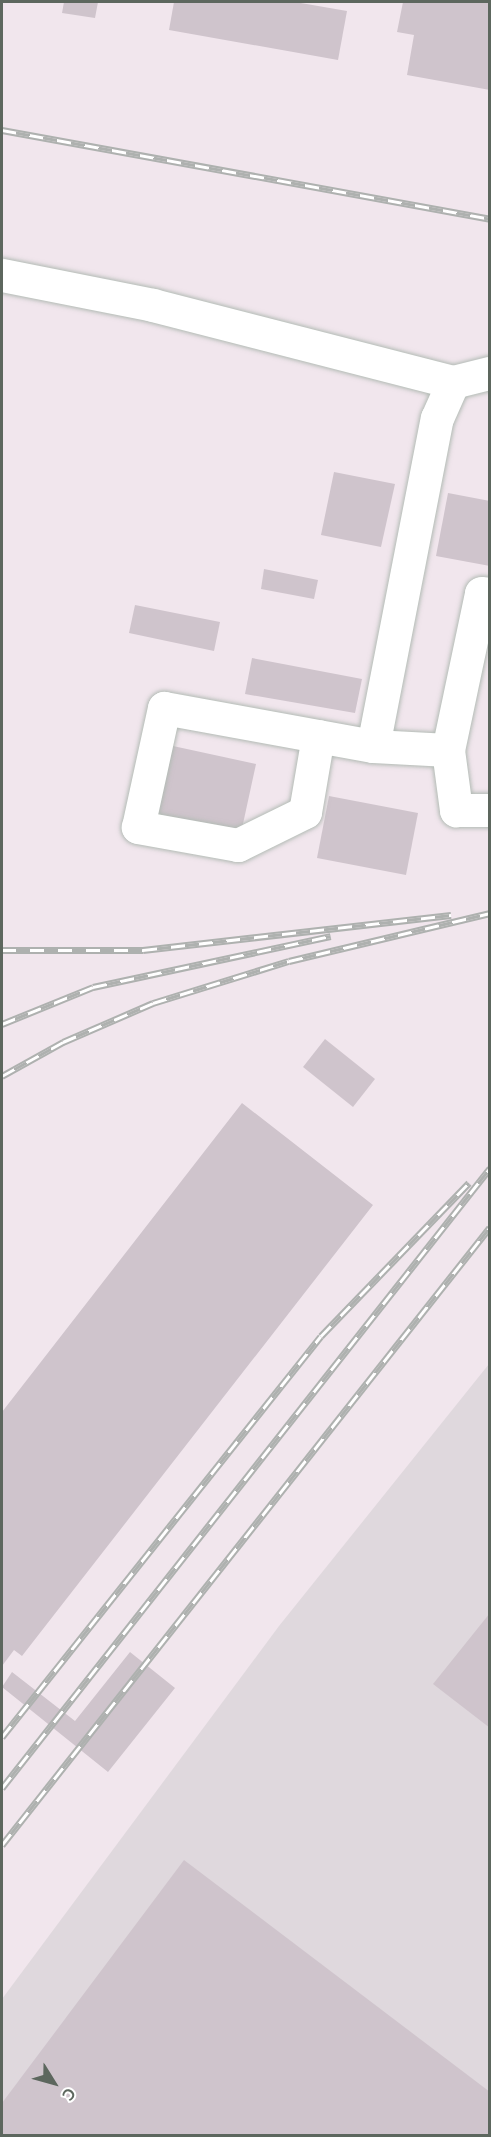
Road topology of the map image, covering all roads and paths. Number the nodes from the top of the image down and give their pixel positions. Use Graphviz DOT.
graph roads {
  1 [pos="2,275"];
  2 [pos="489,374"];
  3 [pos="453,382"];
  4 [pos="489,594"];
  5 [pos="478,669"];
  6 [pos="318,736"];
  7 [pos="374,746"];
  8 [pos="448,750"];
  9 [pos="489,810"];
  1 -- 3 [label="lane"];
  2 -- 3 [label="lane"];
  3 -- 7 [label="lane"];
  4 -- 5 [label="lane"];
  5 -- 8 [label="lane"];
  6 -- 6 [label="lane"];
  6 -- 7 [label="lane"];
  7 -- 8 [label="lane"];
  8 -- 9 [label="lane"];
}
